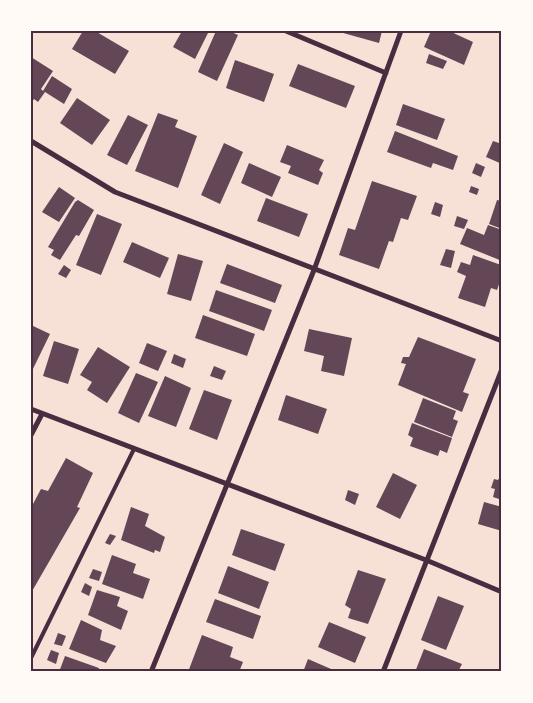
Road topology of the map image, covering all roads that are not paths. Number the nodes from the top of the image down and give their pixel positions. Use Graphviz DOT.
graph roads {
  1 [pos="286,31"];
  2 [pos="402,31"];
  3 [pos="386,73"];
  4 [pos="31,141"];
  5 [pos="314,270"];
  6 [pos="502,341"];
  7 [pos="502,369"];
  8 [pos="31,410"];
  9 [pos="42,414"];
  10 [pos="31,435"];
  11 [pos="134,449"];
  12 [pos="226,485"];
  13 [pos="426,560"];
  14 [pos="502,592"];
  15 [pos="31,658"];
  16 [pos="150,672"];
  17 [pos="383,672"];
  1 -- 3 [label="street"];
  2 -- 3 [label="street"];
  3 -- 5 [label="street"];
  4 -- 5 [label="street"];
  5 -- 6 [label="street"];
  5 -- 12 [label="street"];
  7 -- 13 [label="street"];
  8 -- 9 [label="street"];
  9 -- 10 [label="street"];
  9 -- 11 [label="street"];
  11 -- 12 [label="street"];
  11 -- 15 [label="lane"];
  12 -- 13 [label="street"];
  12 -- 16 [label="street"];
  13 -- 14 [label="street"];
  13 -- 17 [label="street"];
}
